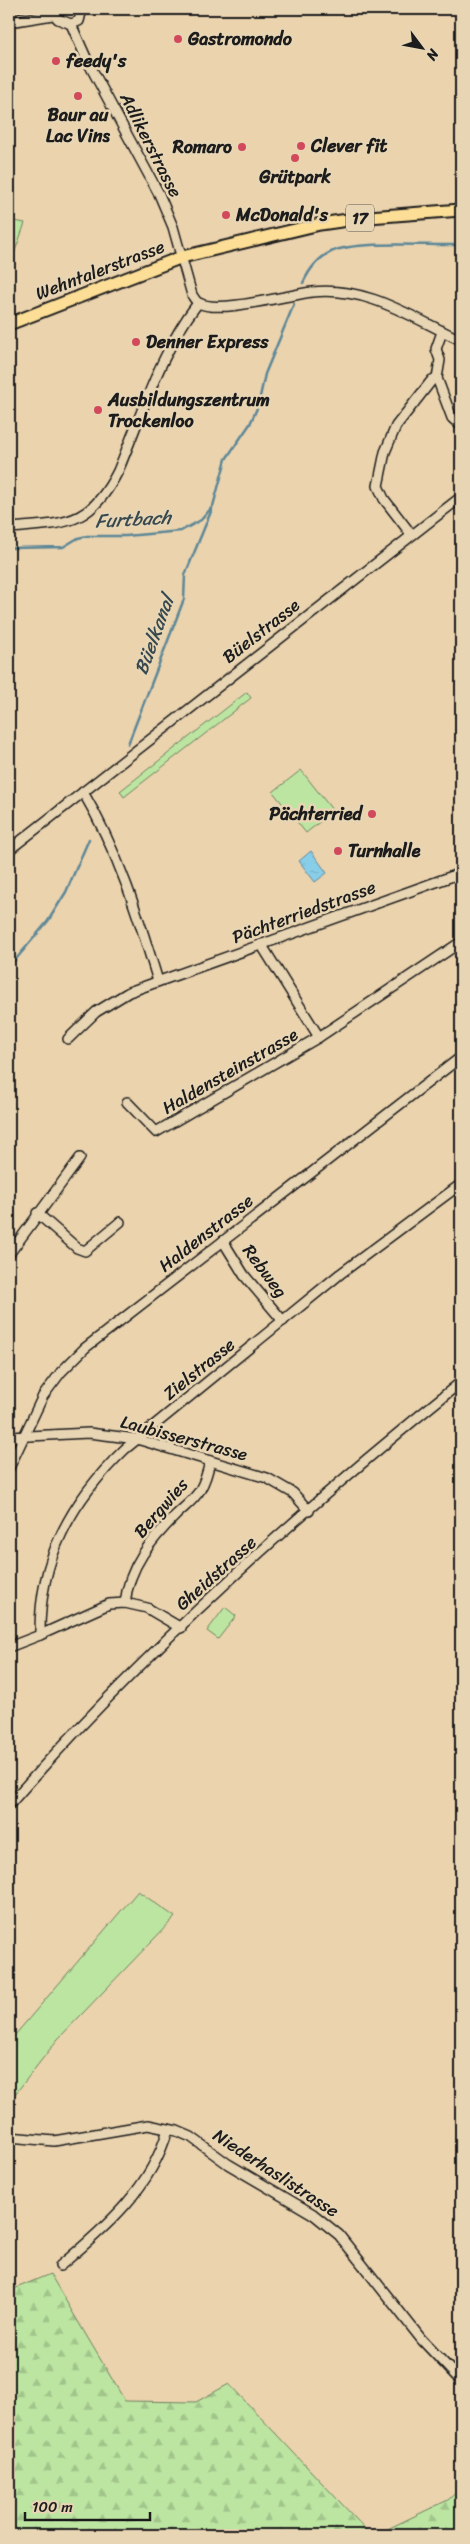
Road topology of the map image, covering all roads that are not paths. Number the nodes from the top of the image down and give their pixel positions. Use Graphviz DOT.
graph roads {
  1 [pos="93,9"];
  2 [pos="82,10"];
  3 [pos="52,12"];
  4 [pos="9,22"];
  5 [pos="71,24"];
  6 [pos="461,210"];
  7 [pos="182,257"];
  8 [pos="198,303"];
  9 [pos="9,324"];
  10 [pos="442,332"];
  11 [pos="461,340"];
  12 [pos="437,378"];
  13 [pos="461,426"];
  14 [pos="461,497"];
  15 [pos="9,528"];
  16 [pos="411,534"];
  17 [pos="82,792"];
  18 [pos="9,850"];
  19 [pos="461,873"];
  20 [pos="461,942"];
  21 [pos="260,944"];
  22 [pos="158,981"];
  23 [pos="319,1037"];
  24 [pos="68,1039"];
  25 [pos="461,1057"];
  26 [pos="127,1102"];
  27 [pos="80,1158"];
  28 [pos="461,1184"];
  29 [pos="37,1213"];
  30 [pos="120,1222"];
  31 [pos="223,1240"];
  32 [pos="9,1254"];
  33 [pos="283,1321"];
  34 [pos="461,1382"];
  35 [pos="23,1436"];
  36 [pos="9,1437"];
  37 [pos="137,1440"];
  38 [pos="210,1461"];
  39 [pos="9,1468"];
  40 [pos="309,1510"];
  41 [pos="126,1603"];
  42 [pos="181,1628"];
  43 [pos="40,1635"];
  44 [pos="9,1646"];
  45 [pos="9,1805"];
  46 [pos="168,2128"];
  47 [pos="9,2137"];
  48 [pos="60,2266"];
  49 [pos="461,2381"];
  1 -- 2 [label="street"];
  2 -- 5 [label="street"];
  3 -- 4 [label="street"];
  3 -- 5 [label="street"];
  5 -- 7 [label="street, Adlikerstrasse"];
  6 -- 7 [label="main road, 17"];
  7 -- 8 [label="street, Wehntalerstrasse"];
  7 -- 9 [label="main road, Wehntalerstrasse / 17"];
  8 -- 10 [label="street"];
  8 -- 15 [label="street"];
  10 -- 11 [label="street"];
  10 -- 12 [label="street"];
  12 -- 13 [label="street"];
  12 -- 16 [label="street"];
  14 -- 16 [label="street, Büelstrasse"];
  16 -- 17 [label="street, Büelstrasse"];
  17 -- 18 [label="street, Büelstrasse"];
  17 -- 22 [label="street"];
  19 -- 21 [label="street, Pächterriedstrasse"];
  20 -- 23 [label="street, Haldensteinstrasse"];
  21 -- 22 [label="street, Pächterriedstrasse"];
  21 -- 23 [label="street, Haldensteinstrasse"];
  22 -- 24 [label="street, Pächterriedstrasse"];
  23 -- 26 [label="street, Haldensteinstrasse"];
  25 -- 31 [label="street, Haldenstrasse"];
  27 -- 29 [label="street"];
  28 -- 33 [label="street, Zielstrasse"];
  29 -- 30 [label="street"];
  29 -- 32 [label="street"];
  31 -- 33 [label="street, Rebweg"];
  31 -- 35 [label="street, Haldenstrasse"];
  33 -- 37 [label="street, Zielstrasse"];
  34 -- 40 [label="street, Gheidstrasse"];
  35 -- 36 [label="street, Laubisserstrasse"];
  35 -- 37 [label="street, Laubisserstrasse"];
  35 -- 39 [label="street, Haldenstrasse"];
  37 -- 38 [label="street, Laubisserstrasse"];
  37 -- 43 [label="street, Zielstrasse"];
  38 -- 40 [label="street, Laubisserstrasse"];
  38 -- 41 [label="street, Bergwies"];
  40 -- 42 [label="street, Gheidstrasse"];
  41 -- 42 [label="street"];
  41 -- 43 [label="street"];
  42 -- 45 [label="street, Gheidstrasse"];
  43 -- 44 [label="street"];
  46 -- 47 [label="street, Niederhaslistrasse"];
  46 -- 48 [label="street"];
  46 -- 49 [label="street, Niederhaslistrasse"];
}
